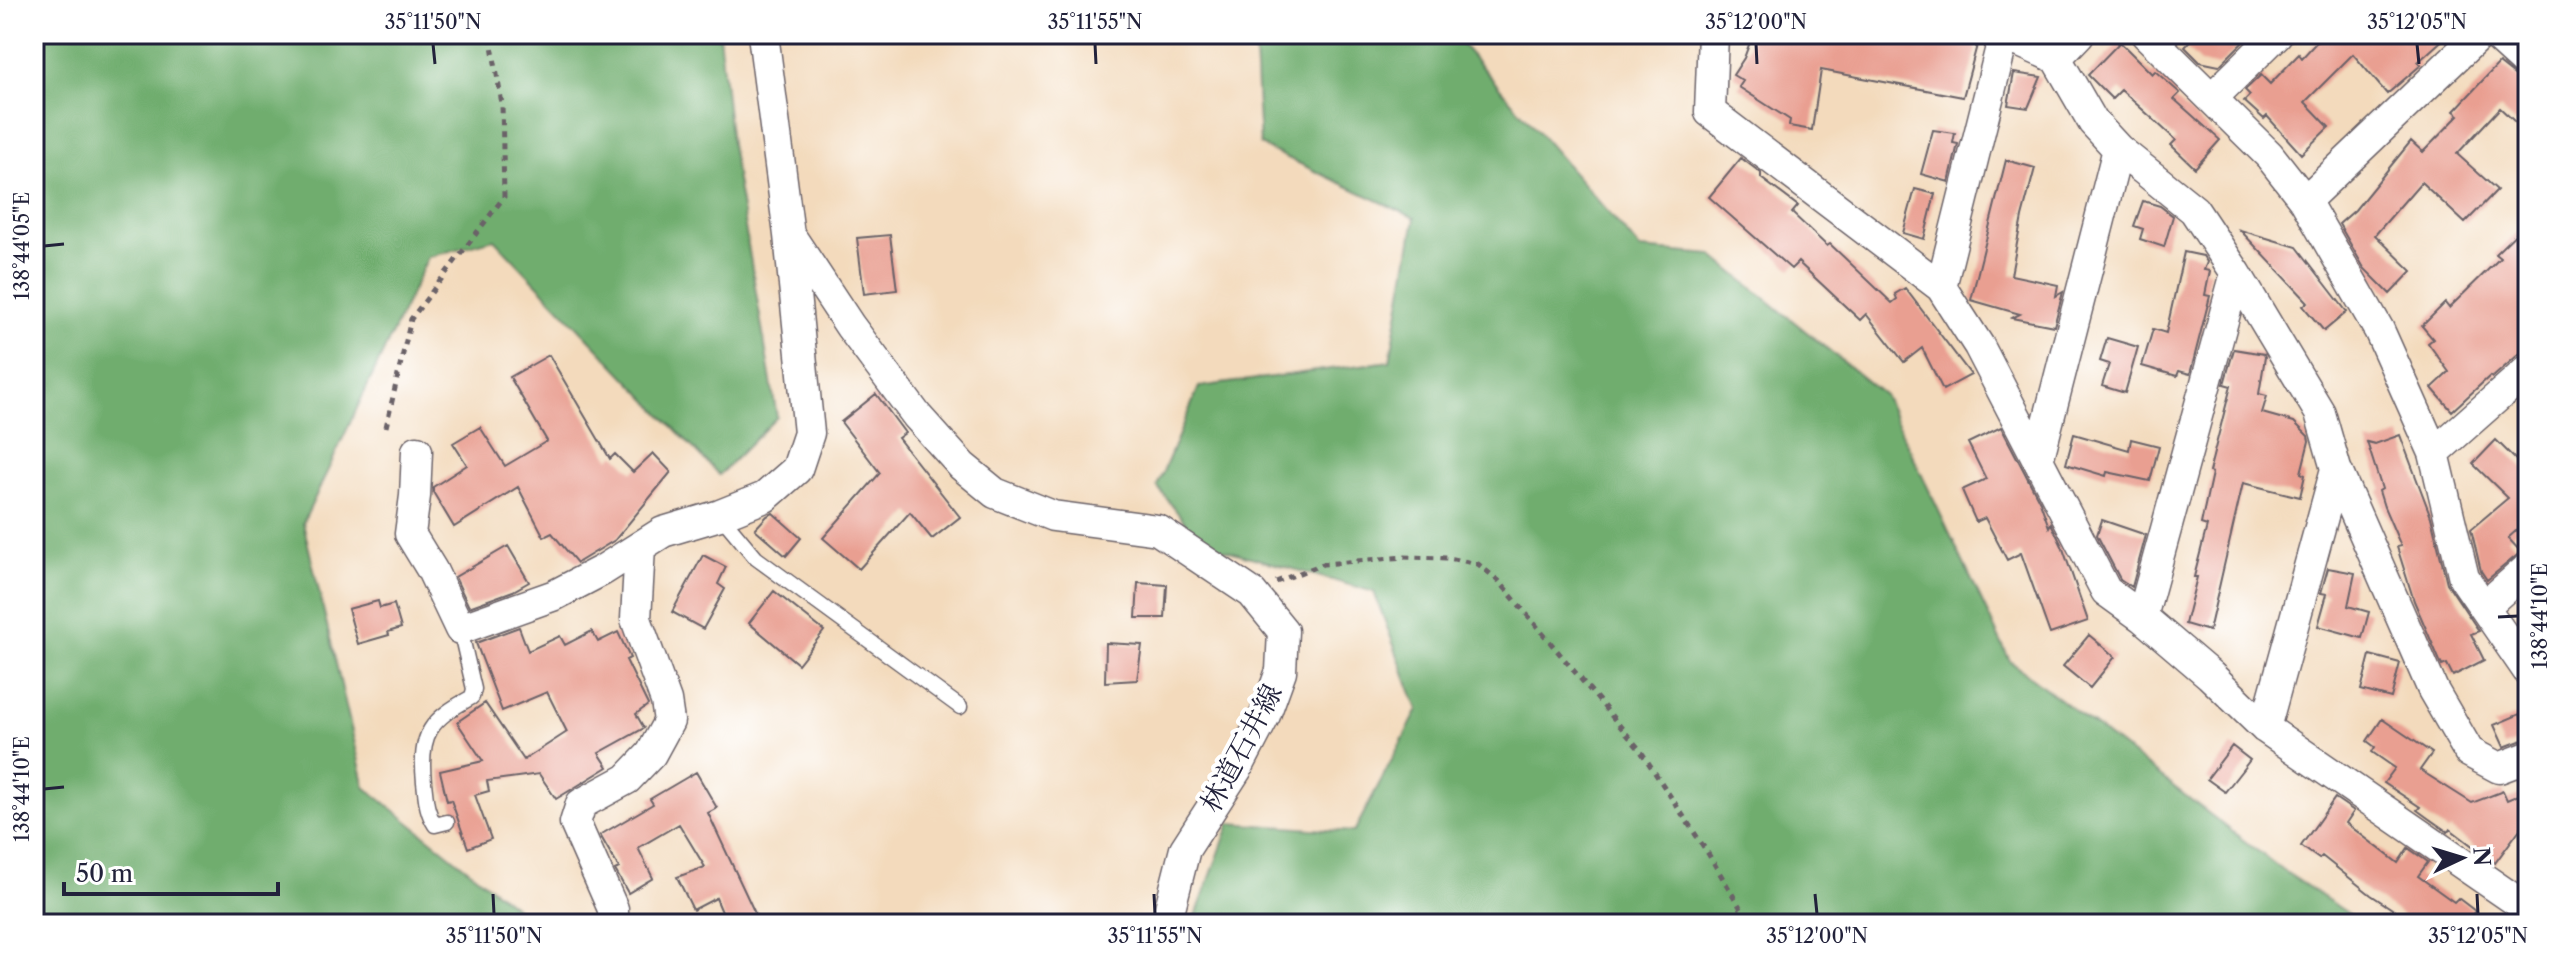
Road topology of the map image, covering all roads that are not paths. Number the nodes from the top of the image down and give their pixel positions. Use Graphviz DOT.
graph roads {
  1 [pos="763,34"];
  2 [pos="1713,34"];
  3 [pos="2003,34"];
  4 [pos="2079,34"];
  5 [pos="2146,34"];
  6 [pos="2277,34"];
  7 [pos="2480,34"];
  8 [pos="2494,34"];
  9 [pos="2056,58"];
  10 [pos="2528,65"];
  11 [pos="2212,98"];
  12 [pos="2118,149"];
  13 [pos="2305,201"];
  14 [pos="789,235"];
  15 [pos="2236,273"];
  16 [pos="1941,287"];
  17 [pos="2528,370"];
  18 [pos="417,451"];
  19 [pos="2434,453"];
  20 [pos="2039,457"];
  21 [pos="2336,469"];
  22 [pos="720,515"];
  23 [pos="640,547"];
  24 [pos="2528,568"];
  25 [pos="2484,607"];
  26 [pos="2142,617"];
  27 [pos="460,629"];
  28 [pos="2528,671"];
  29 [pos="960,707"];
  30 [pos="2265,728"];
  31 [pos="2528,757"];
  32 [pos="447,822"];
  33 [pos="2528,909"];
  34 [pos="613,924"];
  35 [pos="1166,924"];
  1 -- 14 [label="street"];
  2 -- 16 [label="street"];
  3 -- 9 [label="street"];
  3 -- 16 [label="street"];
  4 -- 9 [label="street"];
  5 -- 11 [label="street"];
  6 -- 11 [label="street"];
  7 -- 13 [label="street"];
  8 -- 10 [label="street"];
  9 -- 12 [label="street"];
  11 -- 13 [label="street"];
  12 -- 15 [label="street"];
  12 -- 20 [label="street"];
  13 -- 19 [label="street"];
  14 -- 22 [label="street"];
  14 -- 35 [label="street, 林道石井線"];
  15 -- 21 [label="street"];
  15 -- 26 [label="street"];
  16 -- 20 [label="street"];
  17 -- 19 [label="street"];
  18 -- 27 [label="street"];
  19 -- 25 [label="street"];
  20 -- 26 [label="street"];
  21 -- 30 [label="street"];
  21 -- 31 [label="street"];
  22 -- 23 [label="street"];
  22 -- 29 [label="lane"];
  23 -- 27 [label="street"];
  23 -- 34 [label="street"];
  24 -- 25 [label="street"];
  25 -- 28 [label="street"];
  26 -- 30 [label="street"];
  27 -- 32 [label="lane"];
  30 -- 33 [label="street"];
}
